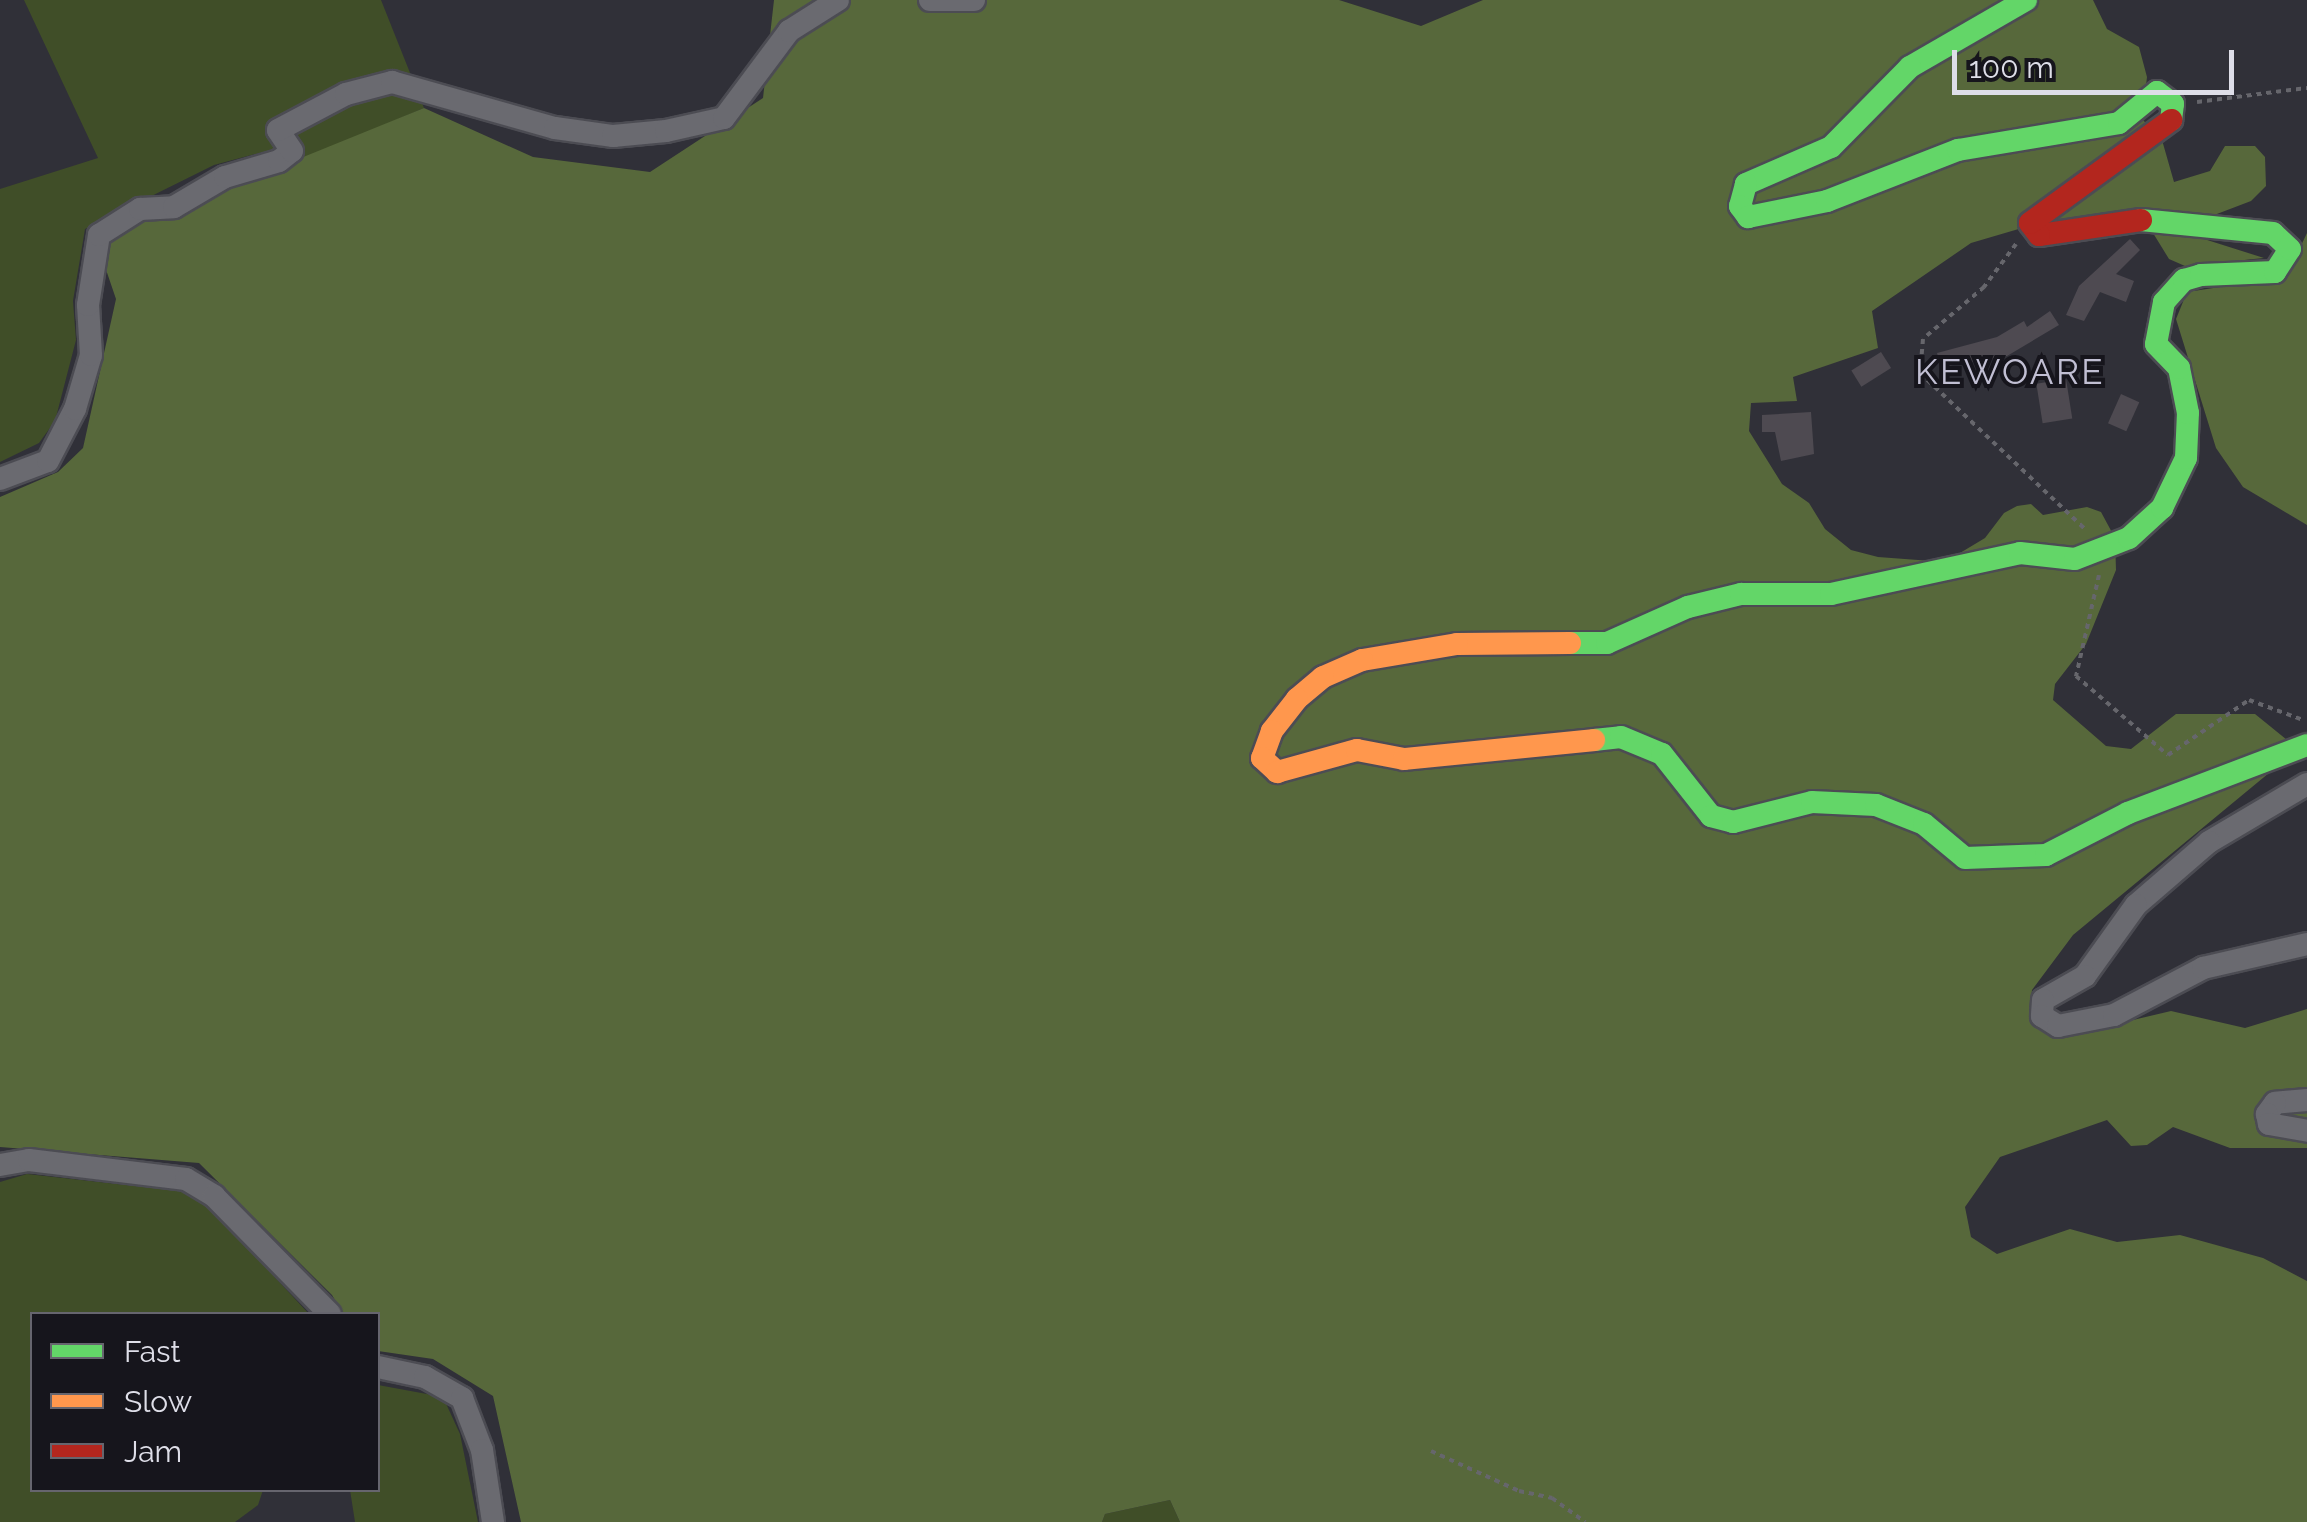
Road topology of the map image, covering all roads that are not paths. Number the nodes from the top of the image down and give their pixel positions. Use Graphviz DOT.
graph roads {
  1 [pos="838,0"];
  2 [pos="930,0"];
  3 [pos="974,0"];
  4 [pos="2026,0"];
  5 [pos="0,478"];
  6 [pos="2307,745"];
  7 [pos="2307,784"];
  8 [pos="2307,944"];
  9 [pos="2307,1100"];
  10 [pos="2307,1131"];
  11 [pos="0,1165"];
  12 [pos="328,1312"];
  13 [pos="380,1367"];
  14 [pos="493,1522"];
  1 -- 5 [label="street"];
  2 -- 3 [label="street"];
  4 -- 6 [label="street"];
  7 -- 8 [label="street"];
  9 -- 10 [label="street"];
  11 -- 12 [label="street"];
  13 -- 14 [label="street"];
}
